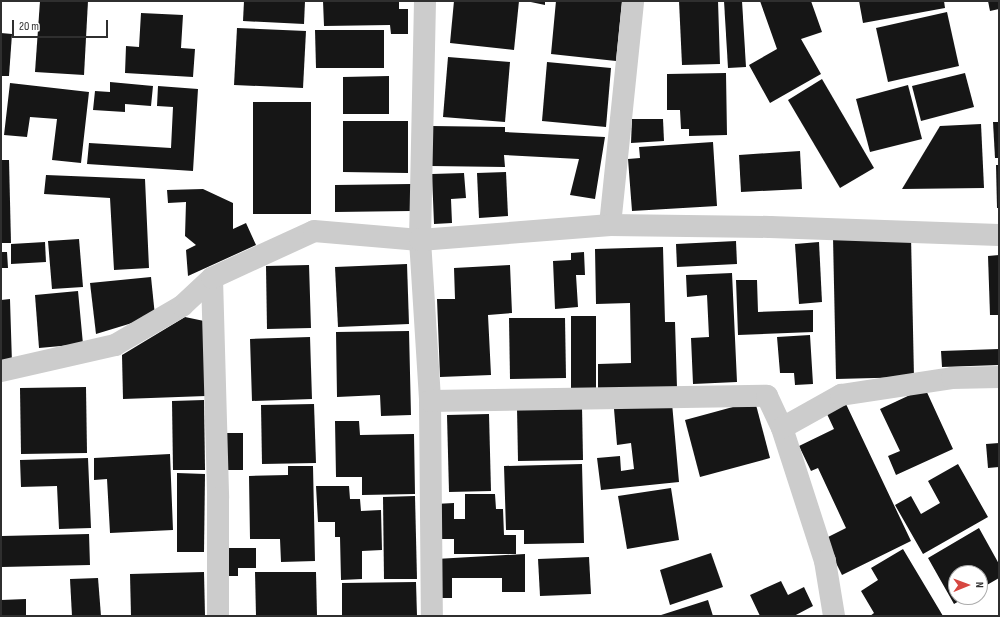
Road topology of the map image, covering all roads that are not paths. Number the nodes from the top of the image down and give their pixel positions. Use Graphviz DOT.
graph roads {
  1 [pos="425,1"];
  2 [pos="633,1"];
  3 [pos="610,225"];
  4 [pos="999,235"];
  5 [pos="420,240"];
  6 [pos="212,278"];
  7 [pos="1,371"];
  8 [pos="999,376"];
  9 [pos="430,401"];
  10 [pos="782,428"];
  11 [pos="218,616"];
  12 [pos="432,616"];
  13 [pos="834,616"];
  1 -- 5 [label="street"];
  2 -- 3 [label="street"];
  3 -- 4 [label="street"];
  3 -- 5 [label="street"];
  5 -- 6 [label="street"];
  5 -- 9 [label="street"];
  6 -- 7 [label="street"];
  6 -- 11 [label="street"];
  8 -- 10 [label="street"];
  9 -- 10 [label="street"];
  9 -- 12 [label="street"];
  10 -- 13 [label="street"];
}
